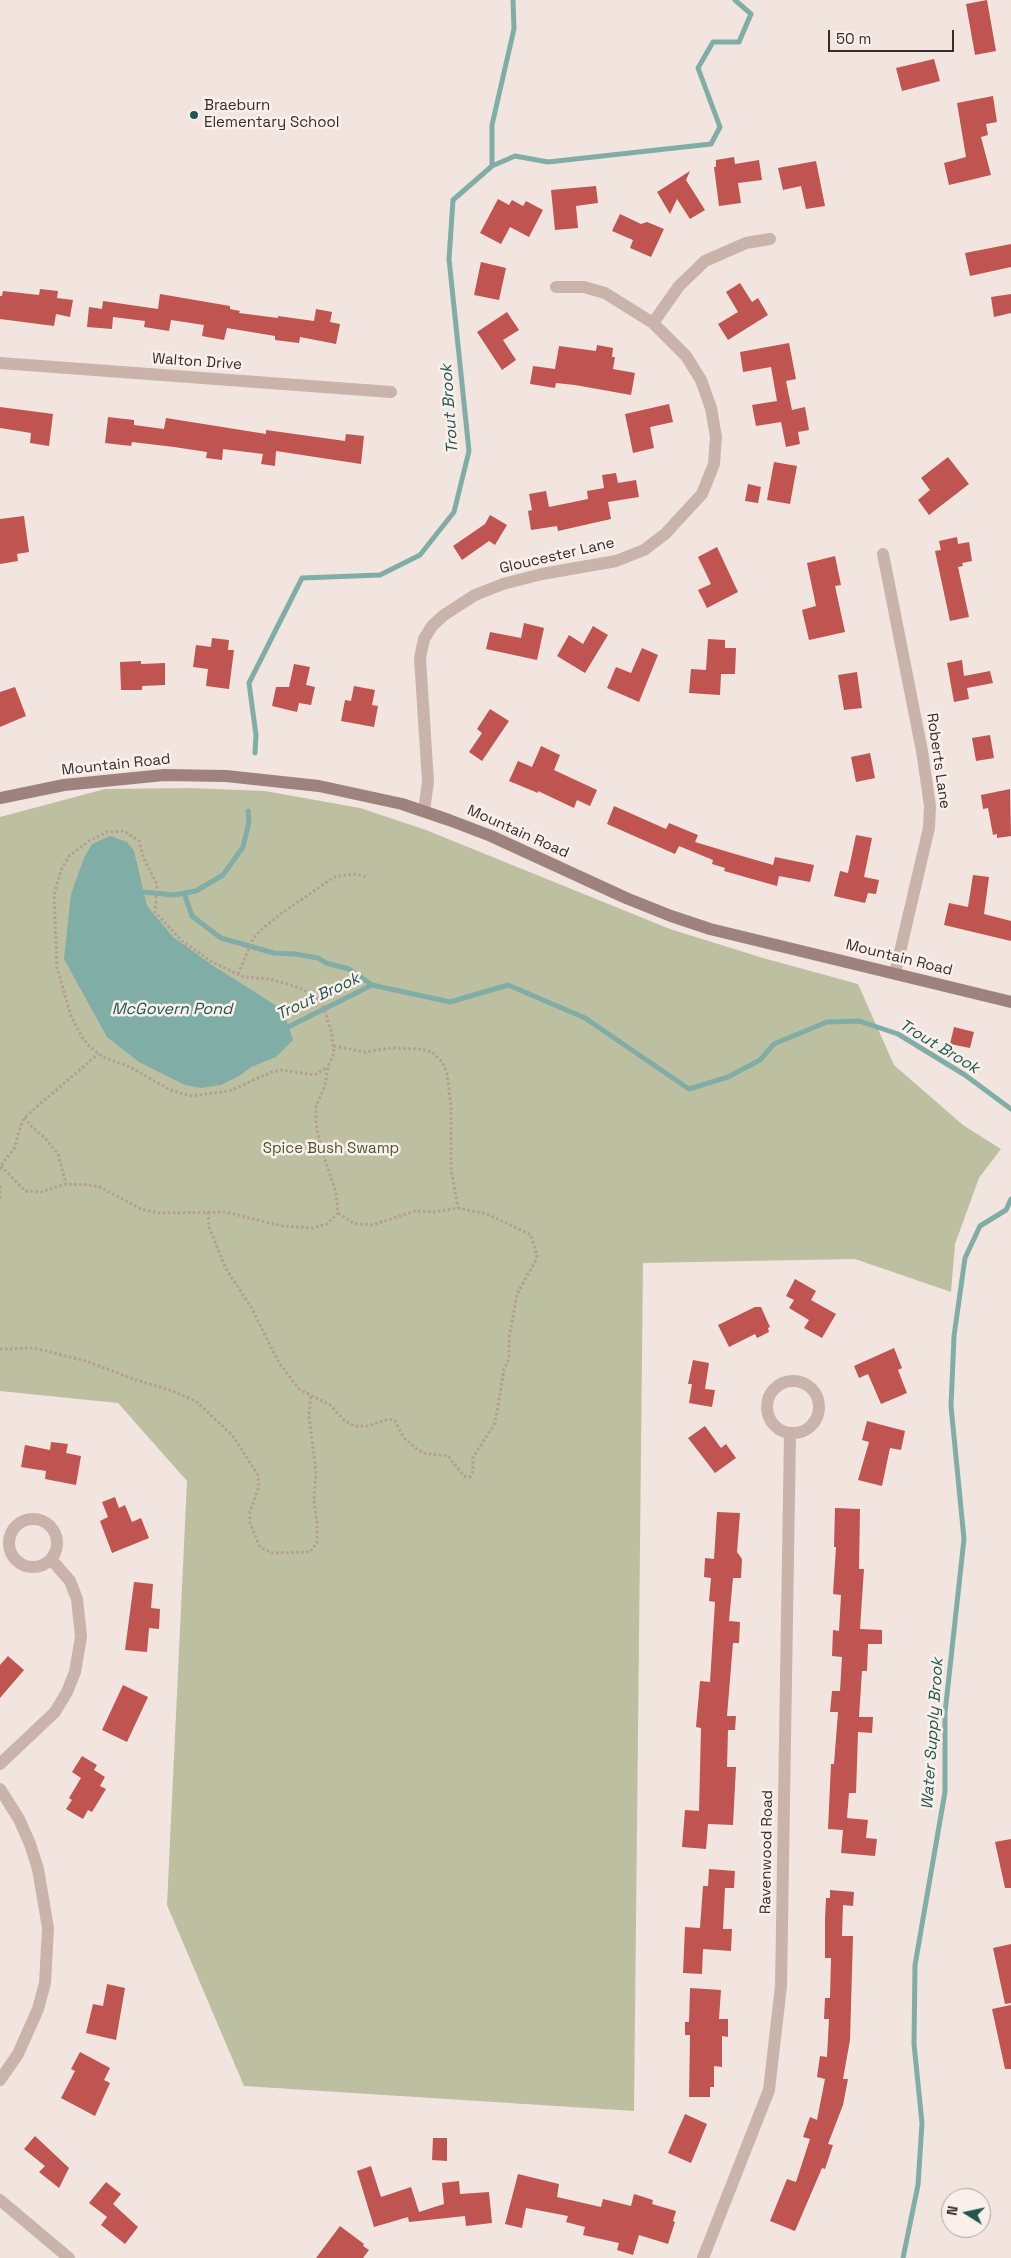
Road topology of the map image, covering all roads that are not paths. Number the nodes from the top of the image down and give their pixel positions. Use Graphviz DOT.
graph roads {
  1 [pos="770,238"];
  2 [pos="556,287"];
  3 [pos="653,323"];
  4 [pos="0,363"];
  5 [pos="391,392"];
  6 [pos="883,554"];
  7 [pos="0,798"];
  8 [pos="424,811"];
  9 [pos="896,973"];
  10 [pos="1011,1002"];
  11 [pos="790,1434"];
  12 [pos="51,1559"];
  13 [pos="0,1764"];
  14 [pos="0,1789"];
  15 [pos="0,2080"];
  16 [pos="0,2200"];
  17 [pos="69,2258"];
  18 [pos="703,2258"];
  1 -- 3 [label="street"];
  2 -- 3 [label="street, Gloucester Lane"];
  3 -- 8 [label="street, Gloucester Lane"];
  4 -- 5 [label="street, Walton Drive"];
  6 -- 9 [label="street, Roberts Lane"];
  7 -- 8 [label="main road, Mountain Road"];
  8 -- 9 [label="main road, Mountain Road"];
  9 -- 10 [label="main road, Mountain Road"];
  11 -- 11 [label="street"];
  11 -- 18 [label="street, Ravenwood Road"];
  12 -- 13 [label="street"];
  14 -- 15 [label="street"];
  16 -- 17 [label="street"];
}
